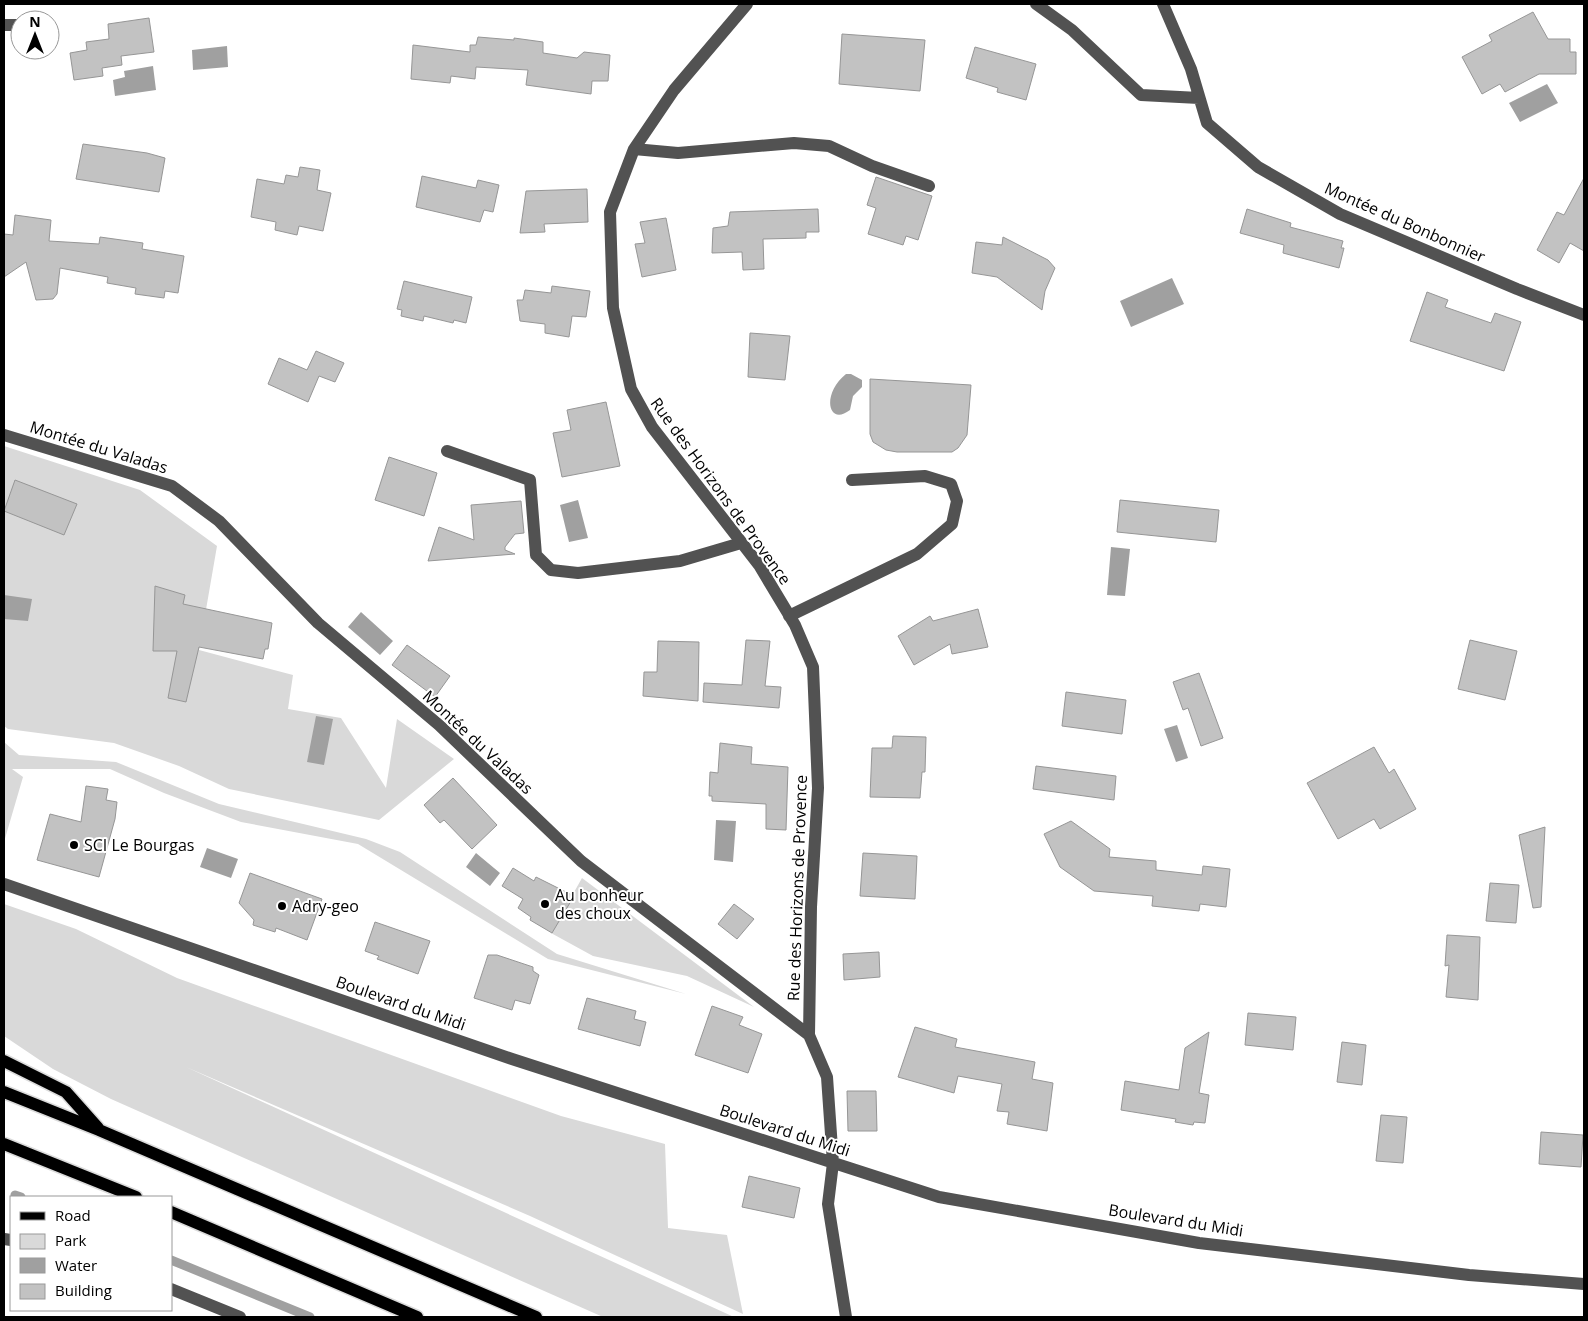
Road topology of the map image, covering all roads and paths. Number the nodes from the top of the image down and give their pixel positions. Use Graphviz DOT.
graph roads {
  1 [pos="747,4"];
  2 [pos="1036,4"];
  3 [pos="1163,4"];
  4 [pos="1200,98"];
  5 [pos="634,149"];
  6 [pos="929,186"];
  7 [pos="1584,314"];
  8 [pos="4,435"];
  9 [pos="447,451"];
  10 [pos="852,480"];
  11 [pos="741,543"];
  12 [pos="789,616"];
  13 [pos="4,884"];
  14 [pos="809,1035"];
  15 [pos="4,1061"];
  16 [pos="4,1092"];
  17 [pos="99,1130"];
  18 [pos="4,1144"];
  19 [pos="833,1163"];
  20 [pos="134,1196"];
  21 [pos="172,1212"];
  22 [pos="1584,1284"];
  23 [pos="172,1289"];
  24 [pos="240,1317"];
  25 [pos="417,1317"];
  26 [pos="536,1317"];
  27 [pos="846,1317"];
  1 -- 5 [label="street, Rue des Horizons de Provence"];
  2 -- 4 [label="street"];
  3 -- 4 [label="street, Montée du Bonbonnier"];
  4 -- 7 [label="street, Montée du Bonbonnier"];
  5 -- 6 [label="street"];
  5 -- 11 [label="street, Rue des Horizons de Provence"];
  8 -- 14 [label="street, Montée du Valadas"];
  9 -- 11 [label="street"];
  10 -- 12 [label="street"];
  11 -- 12 [label="street, Rue des Horizons de Provence"];
  12 -- 14 [label="street, Rue des Horizons de Provence"];
  13 -- 19 [label="street, Boulevard du Midi"];
  14 -- 19 [label="street, Montée du Valadas"];
  15 -- 17 [label="main road"];
  16 -- 17 [label="main road"];
  17 -- 26 [label="main road"];
  18 -- 20 [label="main road"];
  19 -- 22 [label="street, Boulevard du Midi"];
  19 -- 27 [label="street, Montée du Valadas"];
  21 -- 25 [label="main road"];
  23 -- 24 [label="street"];
}
